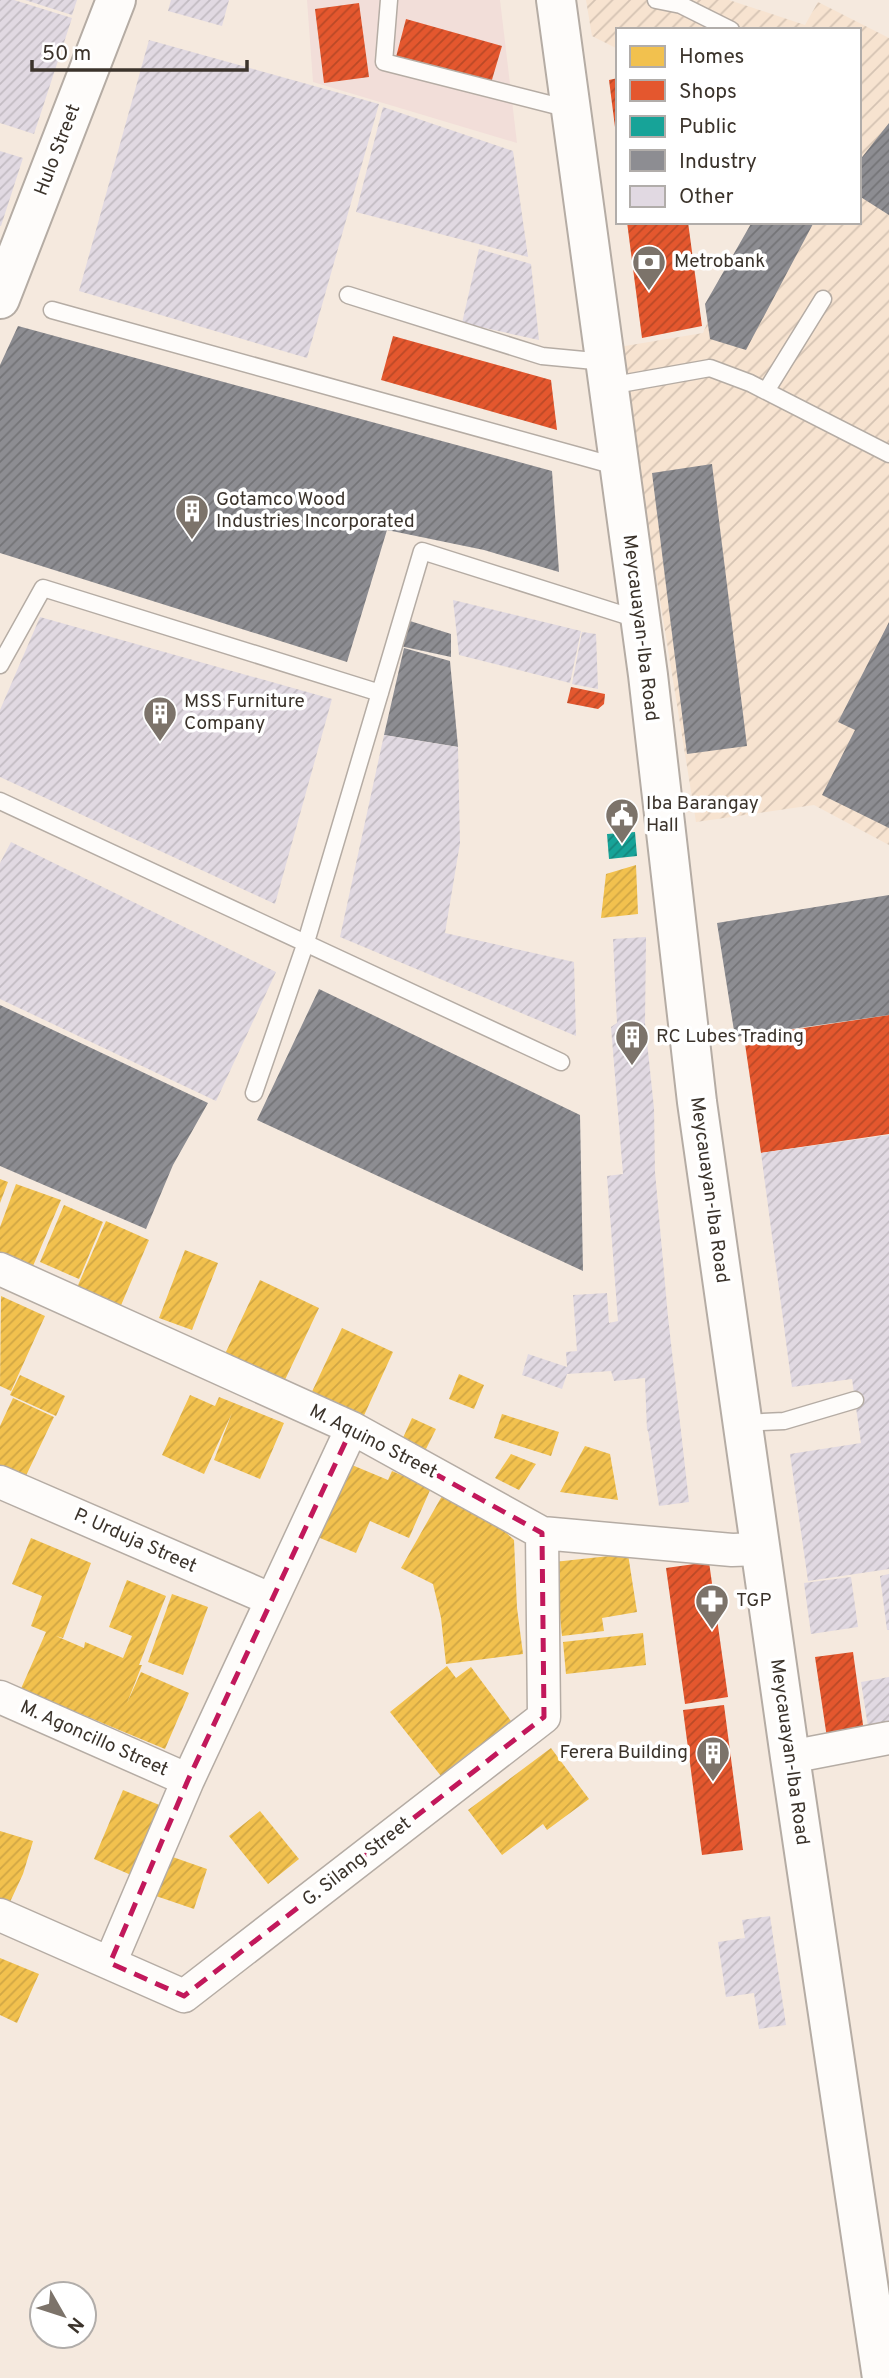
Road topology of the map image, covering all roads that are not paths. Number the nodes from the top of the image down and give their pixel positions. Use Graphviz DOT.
graph roads {
  1 [pos="116,0"];
  2 [pos="389,0"];
  3 [pos="556,0"];
  4 [pos="656,0"];
  5 [pos="727,28"];
  6 [pos="571,109"];
  7 [pos="348,295"];
  8 [pos="0,299"];
  9 [pos="823,299"];
  10 [pos="52,310"];
  11 [pos="607,374"];
  12 [pos="766,391"];
  13 [pos="889,454"];
  14 [pos="619,467"];
  15 [pos="640,620"];
  16 [pos="0,665"];
  17 [pos="380,693"];
  18 [pos="0,801"];
  19 [pos="306,942"];
  20 [pos="561,1062"];
  21 [pos="254,1093"];
  22 [pos="0,1269"];
  23 [pos="855,1400"];
  24 [pos="742,1423"];
  25 [pos="352,1428"];
  26 [pos="0,1482"];
  27 [pos="542,1533"];
  28 [pos="760,1549"];
  29 [pos="270,1600"];
  30 [pos="0,1697"];
  31 [pos="889,1738"];
  32 [pos="790,1757"];
  33 [pos="188,1780"];
  34 [pos="0,1915"];
  35 [pos="110,1963"];
  36 [pos="877,2259"];
  37 [pos="881,2378"];
  1 -- 8 [label="main road, Hulo Street"];
  2 -- 6 [label="lane"];
  3 -- 6 [label="main road, Meycauayan-Iba Road"];
  4 -- 5 [label="lane"];
  6 -- 11 [label="main road, Meycauayan-Iba Road"];
  7 -- 11 [label="lane"];
  9 -- 12 [label="lane"];
  10 -- 14 [label="lane"];
  11 -- 12 [label="lane"];
  11 -- 14 [label="main road, Meycauayan-Iba Road"];
  12 -- 13 [label="lane"];
  14 -- 15 [label="main road, Meycauayan-Iba Road"];
  15 -- 17 [label="lane"];
  15 -- 24 [label="main road, Meycauayan-Iba Road"];
  16 -- 17 [label="lane"];
  17 -- 19 [label="lane"];
  18 -- 19 [label="lane"];
  19 -- 20 [label="lane"];
  19 -- 21 [label="lane"];
  22 -- 25 [label="street, M. Aquino Street"];
  23 -- 24 [label="lane"];
  24 -- 28 [label="main road, Meycauayan-Iba Road"];
  25 -- 27 [label="street, M. Aquino Street"];
  25 -- 29 [label="street"];
  26 -- 29 [label="street, P. Urduja Street"];
  27 -- 28 [label="street, M. Aquino Street"];
  27 -- 35 [label="street, G. Silang Street"];
  28 -- 32 [label="main road, Meycauayan-Iba Road"];
  29 -- 33 [label="street"];
  30 -- 33 [label="street, M. Agoncillo Street"];
  31 -- 32 [label="street"];
  32 -- 36 [label="main road, Meycauayan-Iba Road"];
  33 -- 35 [label="street"];
  34 -- 35 [label="street, G. Silang Street"];
  36 -- 37 [label="main road, Meycauayan-Iba Road"];
}
